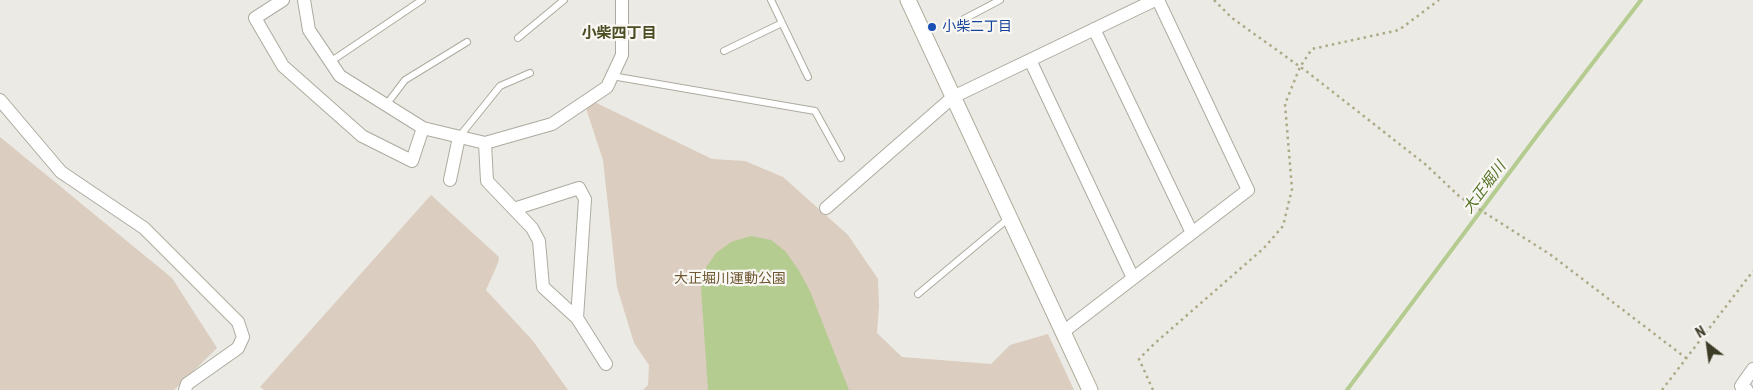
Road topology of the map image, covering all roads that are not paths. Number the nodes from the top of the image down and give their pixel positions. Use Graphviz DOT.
graph roads {
  1 [pos="283,0"];
  2 [pos="304,0"];
  3 [pos="422,0"];
  4 [pos="564,0"];
  5 [pos="622,0"];
  6 [pos="771,0"];
  7 [pos="908,0"];
  8 [pos="1000,0"];
  9 [pos="1154,0"];
  10 [pos="1158,0"];
  11 [pos="964,19"];
  12 [pos="782,23"];
  13 [pos="1094,29"];
  14 [pos="518,38"];
  15 [pos="467,42"];
  16 [pos="724,51"];
  17 [pos="1030,60"];
  18 [pos="330,62"];
  19 [pos="530,73"];
  20 [pos="612,76"];
  21 [pos="808,78"];
  22 [pos="953,97"];
  23 [pos="0,100"];
  24 [pos="386,105"];
  25 [pos="423,128"];
  26 [pos="459,136"];
  27 [pos="485,143"];
  28 [pos="841,158"];
  29 [pos="450,180"];
  30 [pos="826,208"];
  31 [pos="514,209"];
  32 [pos="1009,218"];
  33 [pos="1192,233"];
  34 [pos="1133,278"];
  35 [pos="918,294"];
  36 [pos="577,318"];
  37 [pos="1063,332"];
  38 [pos="606,364"];
  39 [pos="1753,369"];
  40 [pos="185,390"];
  41 [pos="1090,390"];
  42 [pos="1747,390"];
  1 -- 25 [label="street"];
  2 -- 18 [label="street"];
  3 -- 18 [label="lane"];
  4 -- 14 [label="lane"];
  5 -- 20 [label="street"];
  6 -- 12 [label="lane"];
  7 -- 22 [label="street"];
  8 -- 11 [label="lane"];
  9 -- 13 [label="street"];
  10 -- 33 [label="street"];
  12 -- 16 [label="lane"];
  12 -- 21 [label="lane"];
  13 -- 17 [label="street"];
  13 -- 33 [label="street"];
  15 -- 24 [label="lane"];
  17 -- 22 [label="street"];
  17 -- 34 [label="street"];
  18 -- 24 [label="street"];
  19 -- 26 [label="lane"];
  20 -- 27 [label="street"];
  20 -- 28 [label="lane"];
  22 -- 30 [label="street"];
  22 -- 32 [label="street"];
  23 -- 40 [label="street"];
  24 -- 25 [label="street"];
  25 -- 26 [label="street"];
  26 -- 27 [label="street"];
  26 -- 29 [label="street"];
  27 -- 31 [label="street"];
  31 -- 36 [label="street"];
  31 -- 36 [label="street"];
  32 -- 35 [label="lane"];
  32 -- 37 [label="street"];
  33 -- 34 [label="street"];
  34 -- 37 [label="street"];
  36 -- 38 [label="street"];
  37 -- 41 [label="street"];
  39 -- 42 [label="street"];
}
